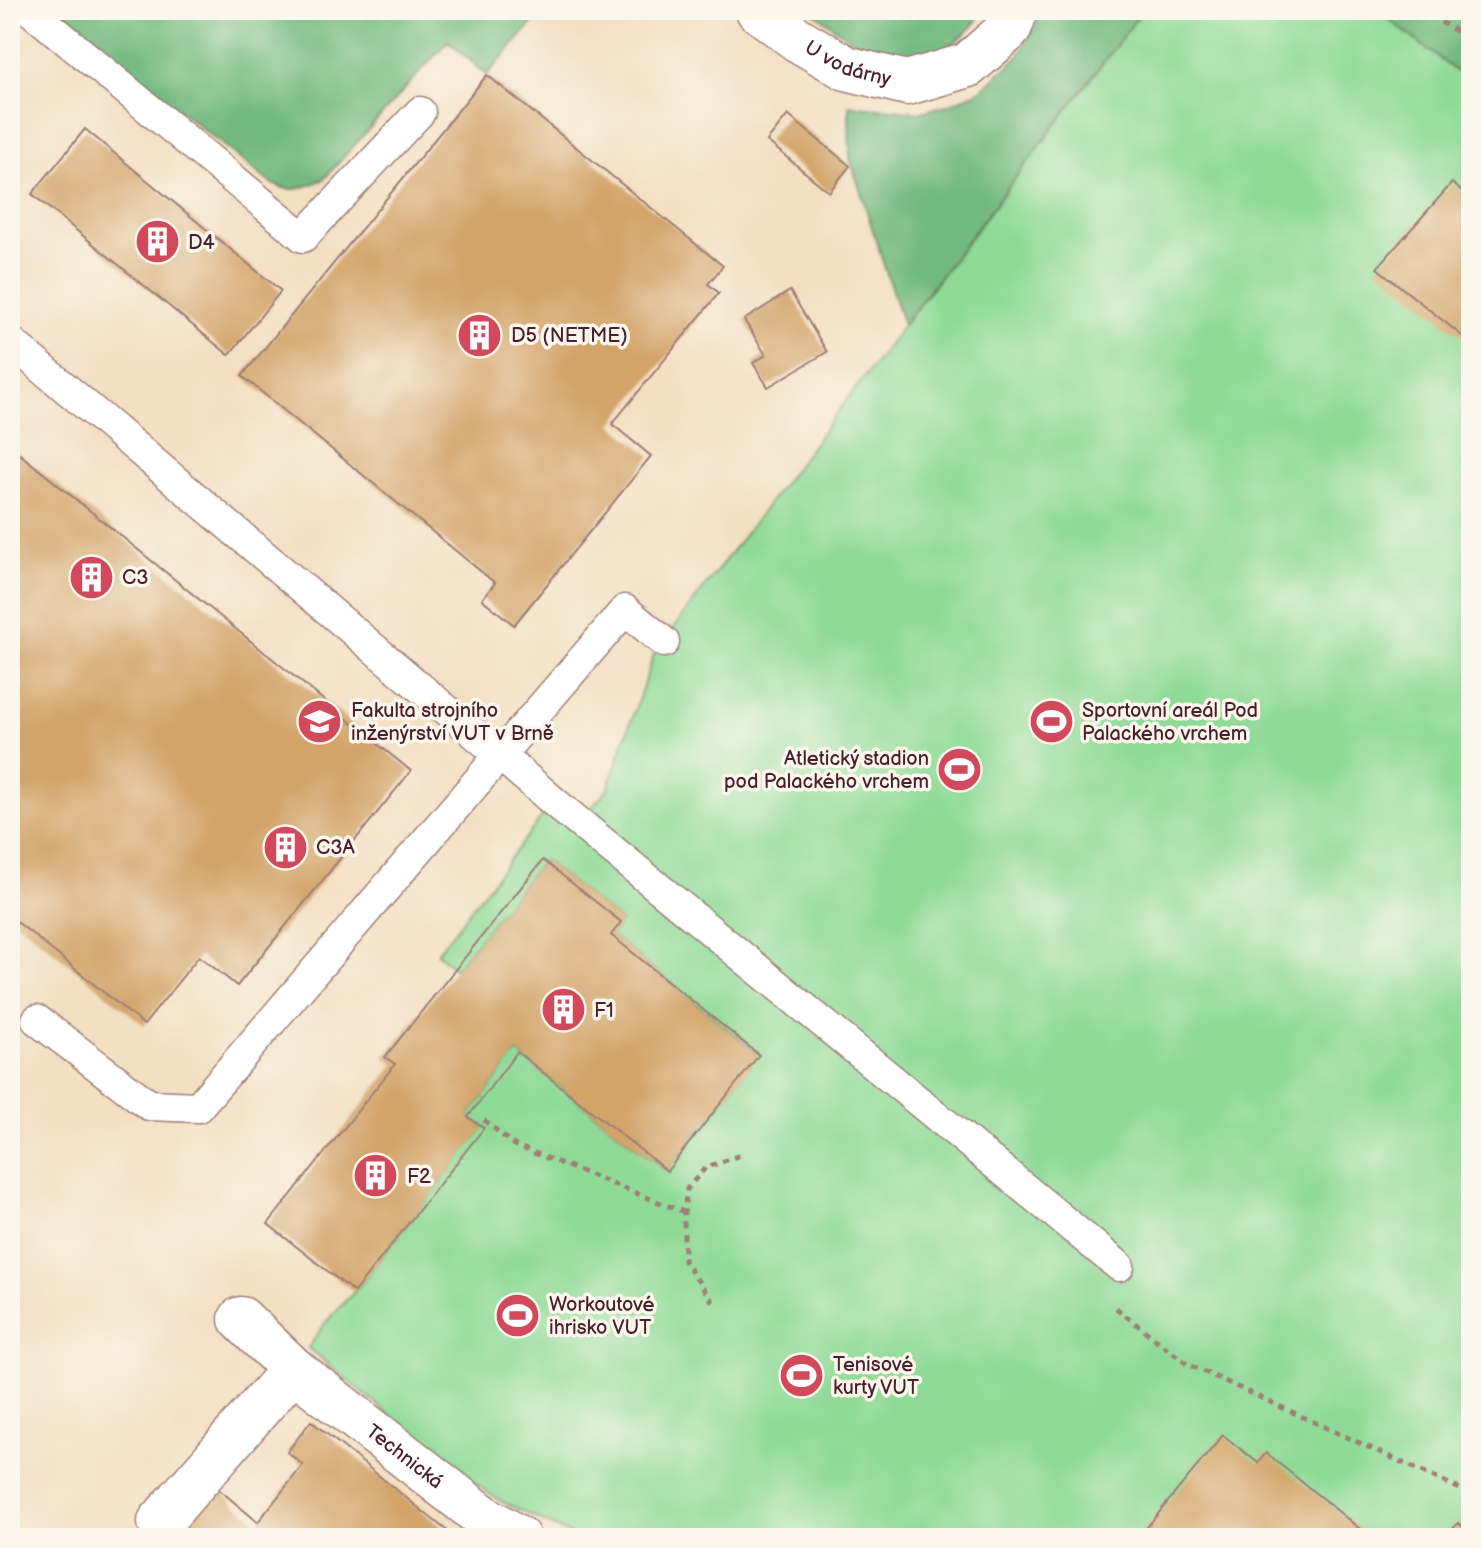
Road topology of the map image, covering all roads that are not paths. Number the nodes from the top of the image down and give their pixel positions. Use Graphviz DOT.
graph roads {
  1 [pos="30,10"];
  2 [pos="758,10"];
  3 [pos="1016,10"];
  4 [pos="420,112"];
  5 [pos="10,341"];
  6 [pos="664,642"];
  7 [pos="500,755"];
  8 [pos="37,1020"];
  9 [pos="1119,1266"];
  10 [pos="241,1319"];
  11 [pos="293,1369"];
  12 [pos="160,1522"];
  13 [pos="518,1538"];
  1 -- 4 [label="lane"];
  2 -- 3 [label="street, U vodárny"];
  5 -- 7 [label="lane"];
  6 -- 7 [label="lane"];
  7 -- 8 [label="lane"];
  7 -- 9 [label="lane"];
  10 -- 11 [label="street, Technická"];
  11 -- 12 [label="street"];
  11 -- 13 [label="street, Technická"];
}
